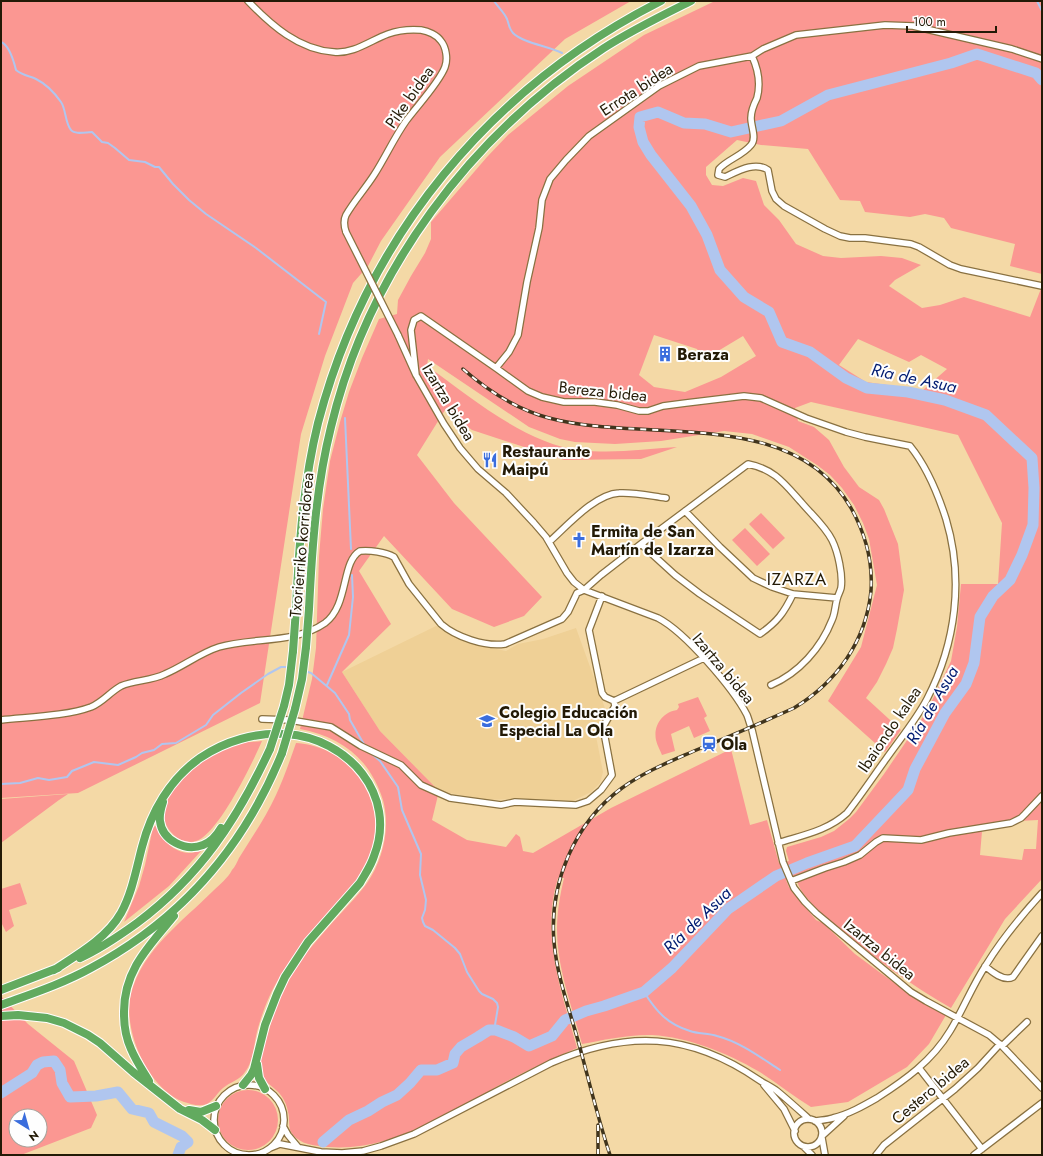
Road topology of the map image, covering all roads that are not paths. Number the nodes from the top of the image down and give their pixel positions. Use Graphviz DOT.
graph roads {
  1 [pos="248,1"];
  2 [pos="661,1"];
  3 [pos="691,1"];
  4 [pos="752,56"];
  5 [pos="1042,59"];
  6 [pos="1042,286"];
  7 [pos="398,335"];
  8 [pos="496,368"];
  9 [pos="416,375"];
  10 [pos="910,446"];
  11 [pos="666,498"];
  12 [pos="685,511"];
  13 [pos="549,542"];
  14 [pos="641,544"];
  15 [pos="584,590"];
  16 [pos="793,594"];
  17 [pos="602,596"];
  18 [pos="837,598"];
  19 [pos="704,658"];
  20 [pos="771,685"];
  21 [pos="614,701"];
  22 [pos="262,719"];
  23 [pos="1,720"];
  24 [pos="164,796"];
  25 [pos="1042,796"];
  26 [pos="239,809"];
  27 [pos="778,842"];
  28 [pos="791,881"];
  29 [pos="1042,893"];
  30 [pos="191,895"];
  31 [pos="1042,936"];
  32 [pos="985,966"];
  33 [pos="54,970"];
  34 [pos="1,990"];
  35 [pos="1,1005"];
  36 [pos="1,1016"];
  37 [pos="957,1017"];
  38 [pos="1027,1022"];
  39 [pos="1001,1045"];
  40 [pos="256,1061"];
  41 [pos="919,1068"];
  42 [pos="760,1080"];
  43 [pos="152,1086"];
  44 [pos="243,1086"];
  45 [pos="1042,1088"];
  46 [pos="265,1089"];
  47 [pos="167,1098"];
  48 [pos="944,1098"];
  49 [pos="1042,1103"];
  50 [pos="216,1106"];
  51 [pos="849,1113"];
  52 [pos="812,1120"];
  53 [pos="283,1126"];
  54 [pos="215,1130"];
  55 [pos="794,1131"];
  56 [pos="822,1137"];
  57 [pos="803,1146"];
  58 [pos="298,1147"];
  59 [pos="270,1148"];
  60 [pos="982,1148"];
  61 [pos="242,1154"];
  62 [pos="257,1154"];
  63 [pos="812,1155"];
  64 [pos="825,1155"];
  65 [pos="876,1155"];
  66 [pos="974,1155"];
  1 -- 7 [label="street, Pike bidea, bridge"];
  2 -- 26 [label="highway, Txorierriko korridorea, bridge"];
  3 -- 30 [label="highway, Txorierriko korridorea, bridge"];
  4 -- 5 [label="street, Errota bidea"];
  4 -- 6 [label="street"];
  4 -- 8 [label="street, Errota bidea"];
  7 -- 9 [label="street, Izartza bidea"];
  8 -- 9 [label="street, Bereza bidea"];
  8 -- 10 [label="street, Bereza bidea"];
  9 -- 13 [label="street, Izartza bidea"];
  10 -- 27 [label="street, Ibaiondo kalea"];
  11 -- 13 [label="street"];
  12 -- 14 [label="street"];
  12 -- 16 [label="street"];
  12 -- 18 [label="street"];
  13 -- 15 [label="street, Izartza bidea"];
  14 -- 15 [label="street"];
  14 -- 16 [label="street"];
  15 -- 17 [label="street, Izartza bidea"];
  15 -- 23 [label="street"];
  16 -- 18 [label="street"];
  17 -- 19 [label="street, Izartza bidea"];
  17 -- 21 [label="street"];
  18 -- 20 [label="street"];
  19 -- 21 [label="street"];
  19 -- 27 [label="street, Izartza bidea"];
  21 -- 22 [label="street"];
  24 -- 26 [label="highway"];
  24 -- 33 [label="highway"];
  24 -- 40 [label="highway"];
  25 -- 28 [label="street"];
  26 -- 33 [label="highway, Txorierriko korridorea"];
  27 -- 28 [label="street, Izartza bidea"];
  28 -- 37 [label="street, Izartza bidea"];
  29 -- 32 [label="street"];
  30 -- 35 [label="highway, Txorierriko korridorea"];
  30 -- 43 [label="highway"];
  31 -- 32 [label="street"];
  32 -- 37 [label="street"];
  33 -- 34 [label="highway, Txorierriko korridorea"];
  36 -- 43 [label="highway"];
  37 -- 39 [label="street, Izartza bidea"];
  37 -- 41 [label="street"];
  38 -- 39 [label="street, Cestero bidea"];
  39 -- 45 [label="street, Izartza bidea"];
  39 -- 48 [label="street, Cestero bidea"];
  40 -- 44 [label="highway"];
  40 -- 46 [label="highway"];
  41 -- 48 [label="street"];
  41 -- 51 [label="street"];
  42 -- 52 [label="street"];
  42 -- 55 [label="street"];
  42 -- 58 [label="street"];
  43 -- 47 [label="highway"];
  44 -- 46 [label="street"];
  44 -- 50 [label="street"];
  46 -- 53 [label="street"];
  47 -- 50 [label="highway"];
  47 -- 54 [label="highway"];
  48 -- 60 [label="street"];
  48 -- 65 [label="street, Cestero bidea"];
  49 -- 60 [label="street"];
  50 -- 54 [label="street"];
  51 -- 52 [label="street"];
  51 -- 56 [label="street"];
  52 -- 55 [label="street"];
  52 -- 56 [label="street"];
  53 -- 58 [label="street"];
  53 -- 59 [label="street"];
  54 -- 61 [label="street"];
  55 -- 57 [label="street"];
  56 -- 57 [label="street"];
  56 -- 64 [label="street"];
  57 -- 63 [label="street"];
  58 -- 59 [label="street"];
  59 -- 62 [label="street"];
  60 -- 66 [label="street"];
  61 -- 62 [label="street"];
}
